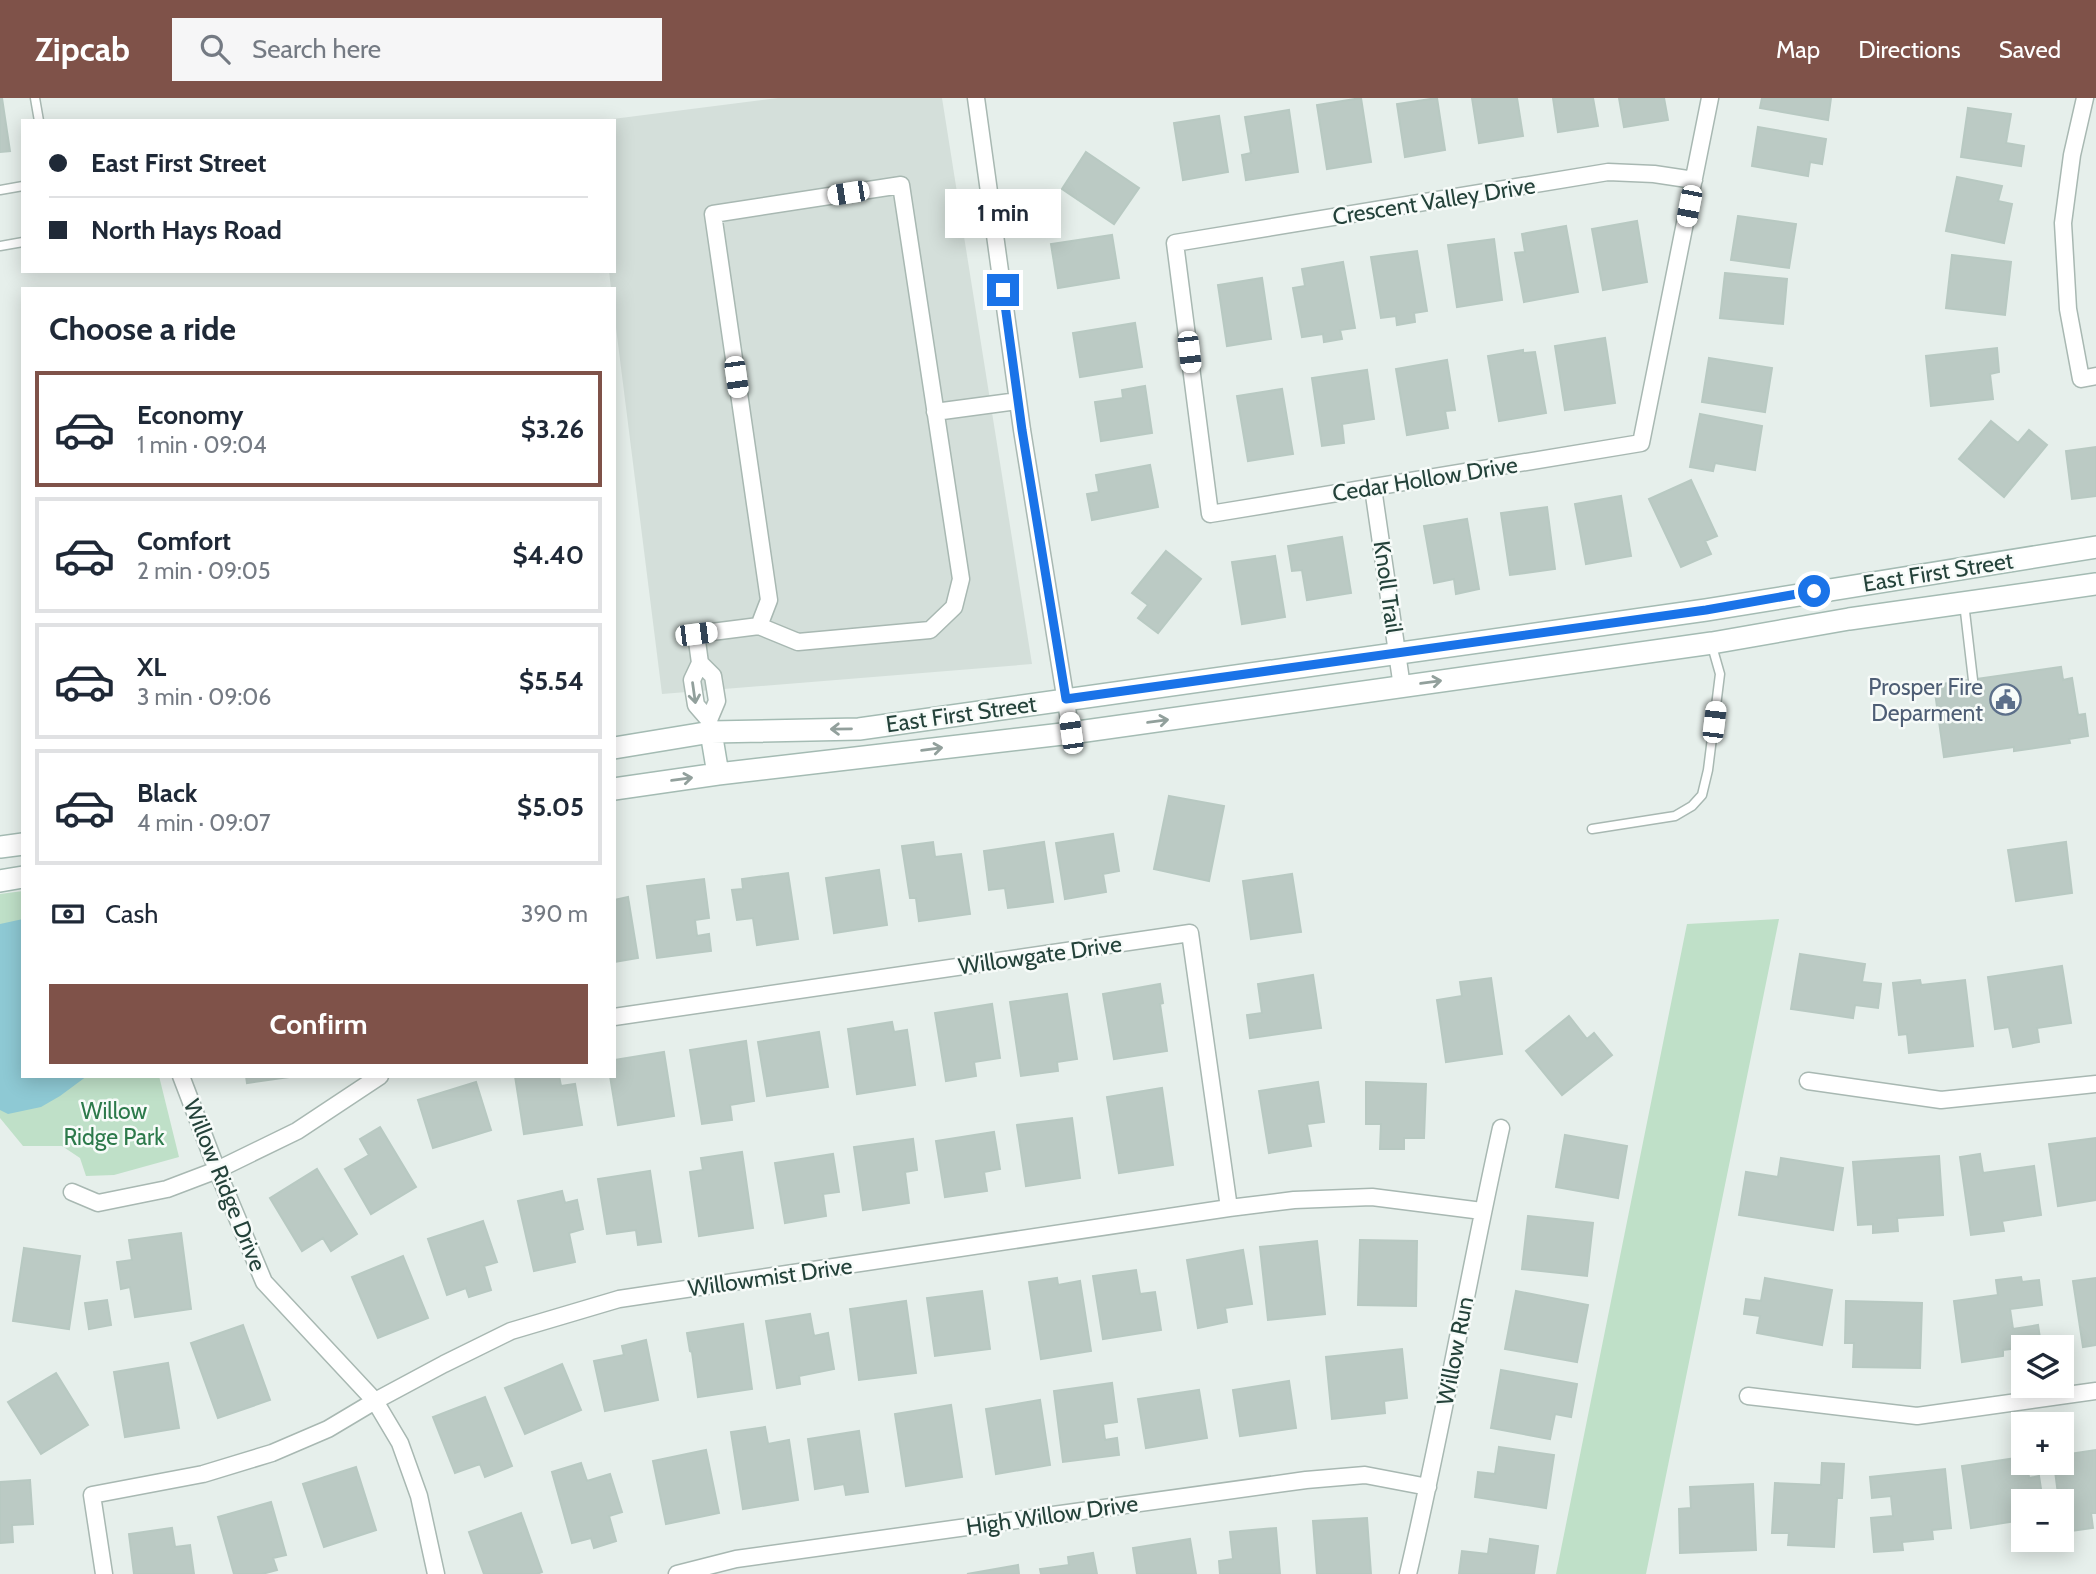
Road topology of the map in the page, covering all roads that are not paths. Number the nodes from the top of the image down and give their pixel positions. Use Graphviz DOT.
graph roads {
  1 [pos="35,98"];
  2 [pos="976,98"];
  3 [pos="1710,98"];
  4 [pos="2085,98"];
  5 [pos="38,119"];
  6 [pos="1694,180"];
  7 [pos="21,186"];
  8 [pos="0,190"];
  9 [pos="21,242"];
  10 [pos="0,246"];
  11 [pos="2088,378"];
  12 [pos="1018,401"];
  13 [pos="935,412"];
  14 [pos="1373,488"];
  15 [pos="1210,514"];
  16 [pos="2095,553"];
  17 [pos="1958,569"];
  18 [pos="2096,584"];
  19 [pos="1964,603"];
  20 [pos="1706,610"];
  21 [pos="759,626"];
  22 [pos="1712,643"];
  23 [pos="1397,652"];
  24 [pos="1973,680"];
  25 [pos="1402,687"];
  26 [pos="1066,699"];
  27 [pos="710,726"];
  28 [pos="1071,733"];
  29 [pos="616,748"];
  30 [pos="718,774"];
  31 [pos="616,789"];
  32 [pos="1592,829"];
  33 [pos="21,844"];
  34 [pos="0,847"];
  35 [pos="21,877"];
  36 [pos="0,881"];
  37 [pos="616,1017"];
  38 [pos="182,1078"];
  39 [pos="377,1078"];
  40 [pos="1808,1082"];
  41 [pos="2096,1084"];
  42 [pos="1500,1128"];
  43 [pos="217,1170"];
  44 [pos="72,1192"];
  45 [pos="1230,1208"];
  46 [pos="1482,1211"];
  47 [pos="2096,1391"];
  48 [pos="1748,1396"];
  49 [pos="375,1401"];
  50 [pos="1428,1487"];
  51 [pos="104,1574"];
  52 [pos="436,1574"];
  53 [pos="677,1574"];
  54 [pos="1408,1574"];
  1 -- 5 [label="lane"];
  2 -- 12 [label="street"];
  3 -- 6 [label="street"];
  4 -- 11 [label="street"];
  6 -- 14 [label="street, Cedar Hollow Drive"];
  6 -- 15 [label="street, Crescent Valley Drive"];
  7 -- 8 [label="lane"];
  9 -- 10 [label="lane"];
  12 -- 13 [label="street"];
  12 -- 26 [label="street"];
  13 -- 21 [label="street"];
  13 -- 21 [label="street"];
  14 -- 15 [label="street, Cedar Hollow Drive"];
  14 -- 23 [label="street, Knoll Trail"];
  16 -- 17 [label="main road, East First Street"];
  17 -- 19 [label="main road"];
  17 -- 20 [label="main road, East First Street"];
  18 -- 19 [label="main road, East First Street"];
  19 -- 22 [label="main road, East First Street"];
  19 -- 24 [label="lane"];
  20 -- 22 [label="main road"];
  20 -- 23 [label="main road, East First Street"];
  21 -- 27 [label="street"];
  25 -- 22 [label="main road, East First Street, one-way"];
  22 -- 32 [label="lane"];
  23 -- 25 [label="street, Knoll Trail"];
  23 -- 26 [label="main road, East First Street"];
  28 -- 25 [label="main road, East First Street, one-way"];
  26 -- 27 [label="main road, East First Street, one-way"];
  26 -- 28 [label="street"];
  27 -- 29 [label="main road, East First Street"];
  27 -- 30 [label="main road"];
  30 -- 28 [label="main road, East First Street, one-way"];
  31 -- 30 [label="main road, East First Street, one-way"];
  33 -- 34 [label="main road"];
  35 -- 36 [label="main road"];
  37 -- 45 [label="street, Willowgate Drive"];
  38 -- 43 [label="street, Willow Ridge Drive"];
  39 -- 43 [label="street"];
  40 -- 41 [label="street"];
  42 -- 46 [label="street, Willow Run"];
  43 -- 44 [label="street"];
  43 -- 49 [label="street, Willow Ridge Drive"];
  45 -- 46 [label="street, Willowmist Drive"];
  45 -- 49 [label="street, Willowmist Drive"];
  46 -- 50 [label="street, Willow Run"];
  47 -- 48 [label="street"];
  49 -- 51 [label="street, Willowmist Drive"];
  49 -- 52 [label="street, Willow Ridge Drive"];
  50 -- 53 [label="street, High Willow Drive"];
  50 -- 54 [label="street, Willow Run"];
}
